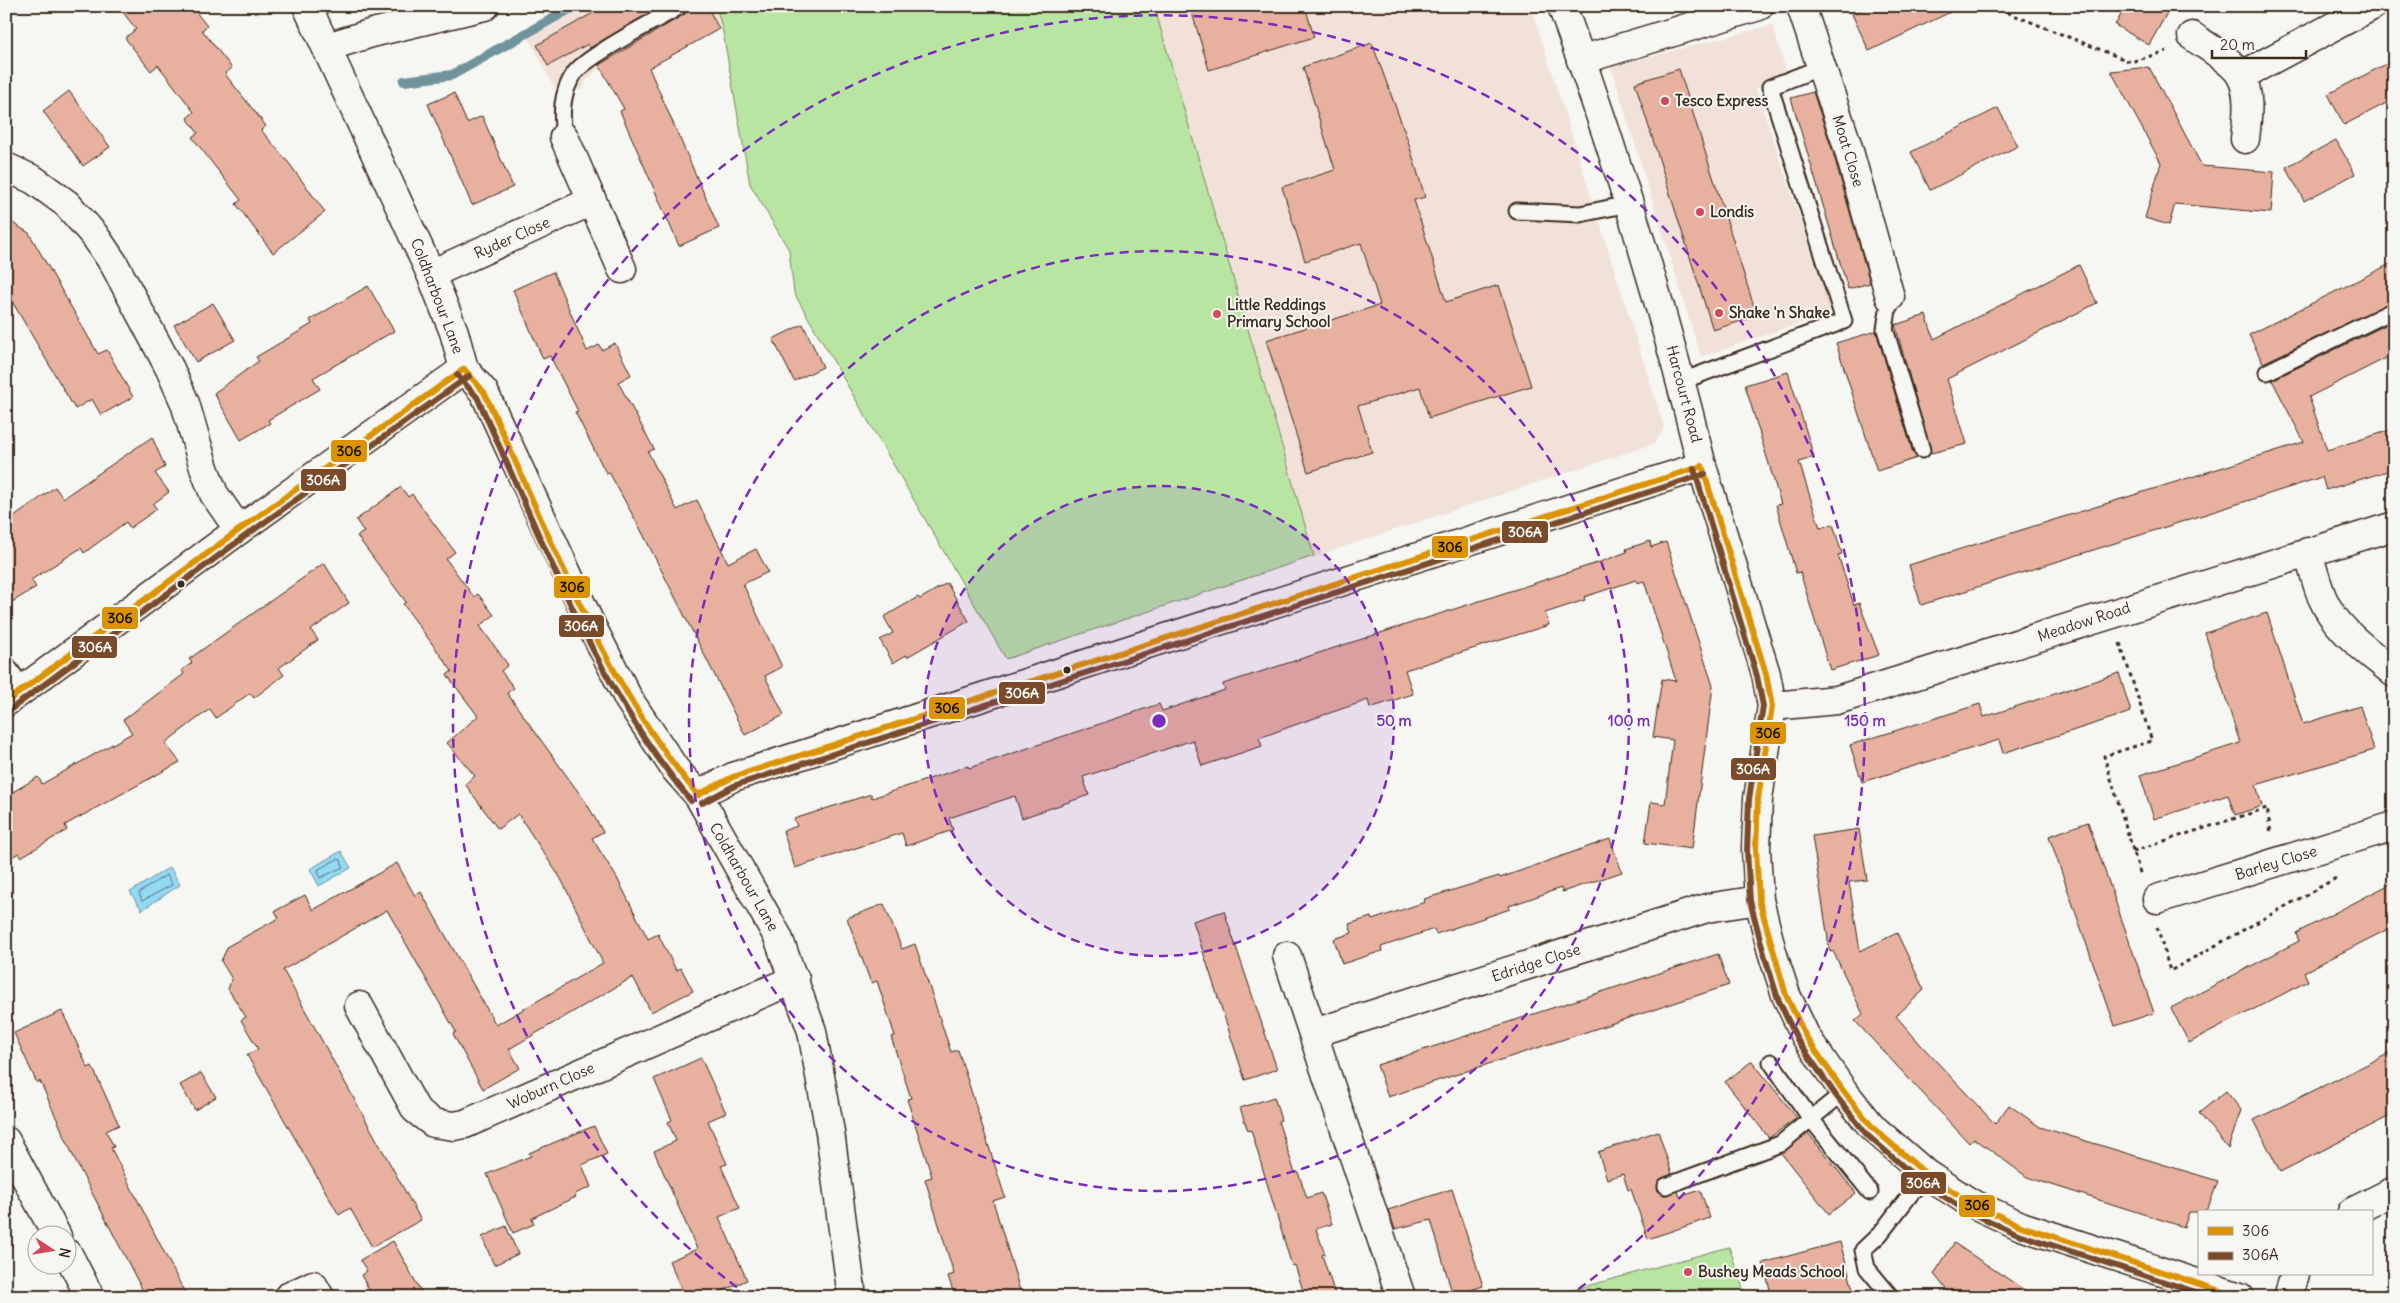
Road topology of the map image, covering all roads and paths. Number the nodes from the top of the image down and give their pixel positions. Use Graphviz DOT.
graph roads {
  1 [pos="307,6"];
  2 [pos="485,6"];
  3 [pos="680,6"];
  4 [pos="1562,6"];
  5 [pos="1759,6"];
  6 [pos="1802,6"];
  7 [pos="2003,6"];
  8 [pos="2372,6"];
  9 [pos="2192,36"];
  10 [pos="327,47"];
  11 [pos="1581,60"];
  12 [pos="1822,68"];
  13 [pos="2241,76"];
  14 [pos="564,137"];
  15 [pos="2244,139"];
  16 [pos="6,167"];
  17 [pos="592,201"];
  18 [pos="1629,204"];
  19 [pos="1517,210"];
  20 [pos="622,269"];
  21 [pos="431,274"];
  22 [pos="1890,297"];
  23 [pos="2394,310"];
  24 [pos="464,369"];
  25 [pos="2267,372"];
  26 [pos="1682,381"];
  27 [pos="1922,450"];
  28 [pos="1702,466"];
  29 [pos="2394,526"];
  30 [pos="240,530"];
  31 [pos="2308,552"];
  32 [pos="2110,614"];
  33 [pos="6,664"];
  34 [pos="2394,673"];
  35 [pos="15,695"];
  36 [pos="1772,706"];
  37 [pos="698,795"];
  38 [pos="2394,826"];
  39 [pos="2133,851"];
  40 [pos="2276,862"];
  41 [pos="2346,872"];
  42 [pos="1760,900"];
  43 [pos="2152,901"];
  44 [pos="1286,956"];
  45 [pos="795,979"];
  46 [pos="359,1006"];
  47 [pos="1314,1033"];
  48 [pos="1771,1062"];
  49 [pos="1844,1092"];
  50 [pos="1811,1119"];
  51 [pos="6,1141"];
  52 [pos="1926,1174"];
  53 [pos="1666,1186"];
  54 [pos="2394,1191"];
  55 [pos="1870,1192"];
  56 [pos="2356,1210"];
  57 [pos="52,1226"];
  58 [pos="78,1274"];
  59 [pos="2293,1276"];
  60 [pos="90,1297"];
  61 [pos="288,1297"];
  62 [pos="320,1297"];
  63 [pos="852,1297"];
  64 [pos="1401,1297"];
  65 [pos="1891,1297"];
  66 [pos="2240,1297"];
  67 [pos="2288,1297"];
  1 -- 10 [label="street, Coldharbour Lane"];
  2 -- 10 [label="street"];
  3 -- 14 [label="lane"];
  4 -- 11 [label="street, Harcourt Road"];
  5 -- 11 [label="street"];
  6 -- 12 [label="street, Moat Close"];
  7 -- 9 [label="path"];
  8 -- 13 [label="street"];
  9 -- 13 [label="street"];
  10 -- 21 [label="street, Coldharbour Lane"];
  11 -- 18 [label="street, Harcourt Road"];
  12 -- 22 [label="street, Moat Close"];
  12 -- 26 [label="lane"];
  13 -- 15 [label="street"];
  14 -- 17 [label="street"];
  16 -- 30 [label="street"];
  17 -- 20 [label="street"];
  17 -- 21 [label="street, Ryder Close"];
  18 -- 19 [label="lane"];
  18 -- 26 [label="street, Harcourt Road"];
  21 -- 24 [label="street, Coldharbour Lane"];
  22 -- 27 [label="lane"];
  23 -- 25 [label="lane"];
  24 -- 30 [label="street"];
  24 -- 37 [label="street, Coldharbour Lane"];
  26 -- 28 [label="street, Harcourt Road"];
  28 -- 36 [label="street, Harcourt Road"];
  28 -- 37 [label="street"];
  29 -- 31 [label="street, Meadow Road"];
  30 -- 35 [label="street"];
  31 -- 32 [label="street, Meadow Road"];
  31 -- 34 [label="street"];
  32 -- 36 [label="street, Meadow Road"];
  32 -- 39 [label="path"];
  33 -- 35 [label="lane"];
  36 -- 42 [label="street, Harcourt Road"];
  37 -- 45 [label="street, Coldharbour Lane"];
  38 -- 40 [label="street, Barley Close"];
  39 -- 40 [label="path"];
  39 -- 43 [label="path"];
  40 -- 43 [label="street, Barley Close"];
  41 -- 43 [label="path"];
  42 -- 47 [label="street, Edridge Close"];
  42 -- 49 [label="street, Harcourt Road"];
  44 -- 47 [label="street"];
  45 -- 46 [label="street, Woburn Close"];
  45 -- 63 [label="street, Coldharbour Lane"];
  47 -- 64 [label="street"];
  48 -- 50 [label="lane"];
  49 -- 50 [label="lane"];
  49 -- 52 [label="street, Harcourt Road"];
  50 -- 53 [label="lane"];
  50 -- 55 [label="lane"];
  51 -- 57 [label="street"];
  52 -- 65 [label="lane"];
  52 -- 66 [label="street, Harcourt Road"];
  54 -- 56 [label="street"];
  58 -- 60 [label="street"];
  59 -- 67 [label="street"];
  61 -- 62 [label="street"];
}
